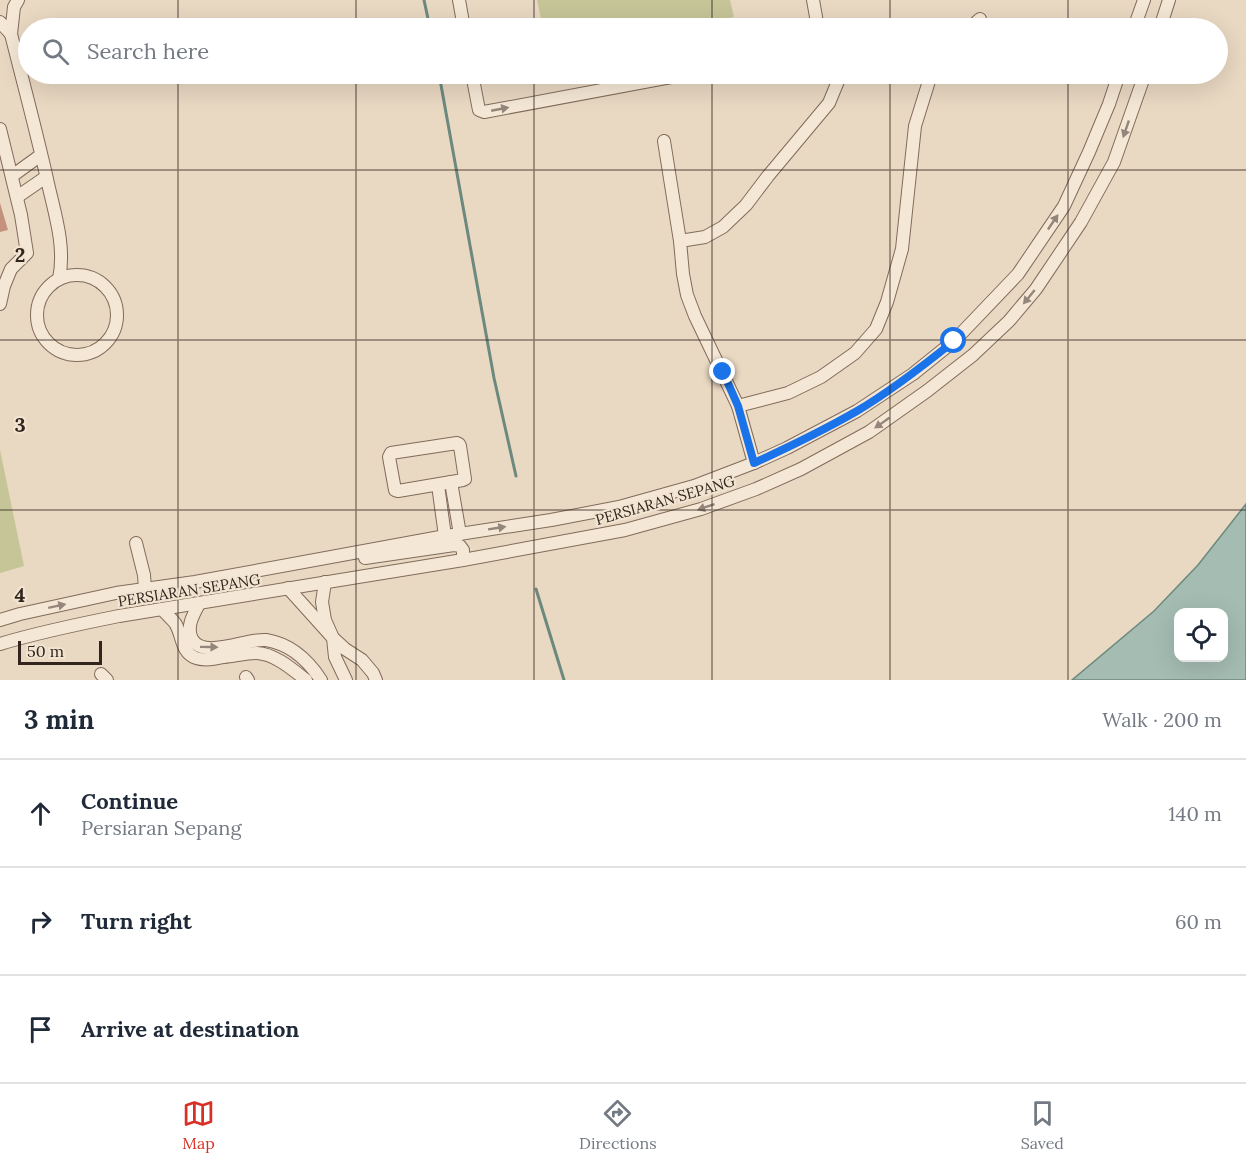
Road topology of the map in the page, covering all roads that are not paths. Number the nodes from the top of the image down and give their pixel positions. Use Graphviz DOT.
graph roads {
  1 [pos="18,0"];
  2 [pos="459,0"];
  3 [pos="813,0"];
  4 [pos="1144,0"];
  5 [pos="1169,0"];
  6 [pos="462,18"];
  7 [pos="816,18"];
  8 [pos="1138,18"];
  9 [pos="1163,18"];
  10 [pos="0,22"];
  11 [pos="11,34"];
  12 [pos="18,62"];
  13 [pos="23,84"];
  14 [pos="474,84"];
  15 [pos="634,84"];
  16 [pos="837,84"];
  17 [pos="928,84"];
  18 [pos="1116,84"];
  19 [pos="1141,84"];
  20 [pos="0,129"];
  21 [pos="664,141"];
  22 [pos="41,155"];
  23 [pos="12,176"];
  24 [pos="46,177"];
  25 [pos="17,197"];
  26 [pos="680,241"];
  27 [pos="62,243"];
  28 [pos="82,276"];
  29 [pos="60,279"];
  30 [pos="0,304"];
  31 [pos="738,406"];
  32 [pos="754,463"];
  33 [pos="451,483"];
  34 [pos="438,485"];
  35 [pos="460,534"];
  36 [pos="445,536"];
  37 [pos="136,543"];
  38 [pos="463,560"];
  39 [pos="286,565"];
  40 [pos="325,582"];
  41 [pos="288,588"];
  42 [pos="145,589"];
  43 [pos="199,604"];
  44 [pos="162,609"];
  45 [pos="0,620"];
  46 [pos="333,638"];
  47 [pos="0,644"];
  48 [pos="306,680"];
  49 [pos="321,680"];
  50 [pos="346,680"];
  51 [pos="376,680"];
  1 -- 11 [label="street"];
  2 -- 6 [label="street"];
  3 -- 7 [label="street"];
  4 -- 8 [label="street"];
  5 -- 9 [label="street"];
  10 -- 11 [label="street"];
  11 -- 12 [label="street"];
  13 -- 22 [label="street"];
  14 -- 15 [label="street, one-way"];
  16 -- 26 [label="street"];
  17 -- 31 [label="street"];
  32 -- 18 [label="street, PERSIARAN SEPANG, one-way"];
  19 -- 38 [label="street, PERSIARAN SEPANG, one-way"];
  20 -- 23 [label="street"];
  21 -- 26 [label="street"];
  22 -- 23 [label="street"];
  22 -- 24 [label="street"];
  23 -- 25 [label="street"];
  24 -- 25 [label="street"];
  24 -- 27 [label="street"];
  25 -- 30 [label="street"];
  26 -- 31 [label="street"];
  27 -- 28 [label="street"];
  27 -- 29 [label="street"];
  28 -- 29 [label="street"];
  28 -- 29 [label="street"];
  31 -- 32 [label="street"];
  35 -- 32 [label="street, PERSIARAN SEPANG, one-way"];
  33 -- 34 [label="street"];
  33 -- 34 [label="street"];
  33 -- 35 [label="street"];
  34 -- 36 [label="street"];
  35 -- 36 [label="street, PERSIARAN SEPANG"];
  36 -- 39 [label="street, PERSIARAN SEPANG"];
  37 -- 42 [label="street"];
  38 -- 39 [label="street"];
  38 -- 40 [label="street, PERSIARAN SEPANG"];
  39 -- 42 [label="street, PERSIARAN SEPANG"];
  40 -- 41 [label="street, PERSIARAN SEPANG"];
  40 -- 46 [label="street"];
  41 -- 43 [label="street, PERSIARAN SEPANG"];
  41 -- 46 [label="street"];
  45 -- 42 [label="street, PERSIARAN SEPANG, one-way"];
  43 -- 44 [label="street, PERSIARAN SEPANG"];
  43 -- 49 [label="street, one-way"];
  44 -- 47 [label="street, PERSIARAN SEPANG"];
  44 -- 48 [label="street"];
  46 -- 50 [label="street"];
  46 -- 51 [label="street"];
}
